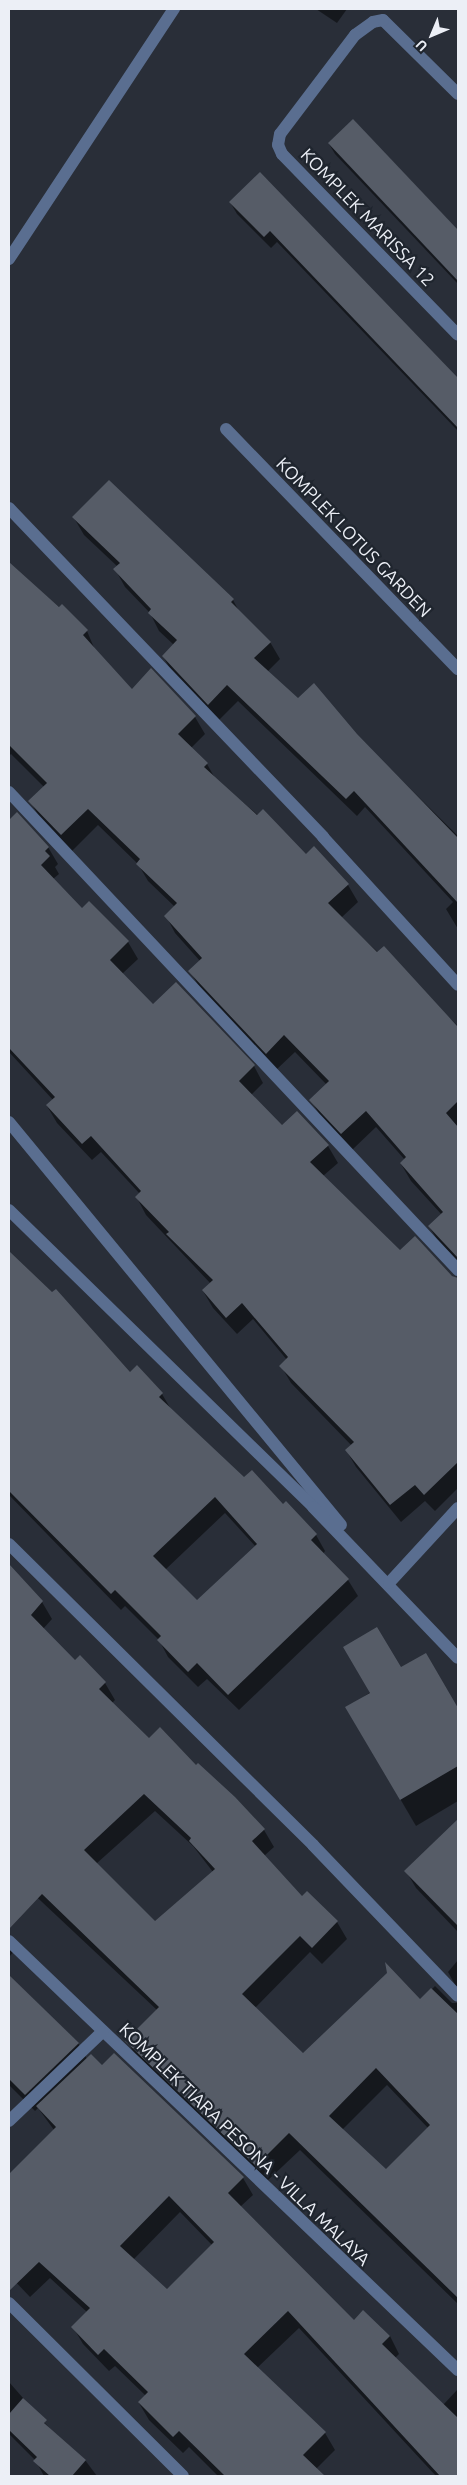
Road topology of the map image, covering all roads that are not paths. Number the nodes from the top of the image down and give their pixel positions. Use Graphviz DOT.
graph roads {
  1 [pos="174,9"];
  2 [pos="458,94"];
  3 [pos="9,260"];
  4 [pos="458,335"];
  5 [pos="226,429"];
  6 [pos="9,508"];
  7 [pos="458,669"];
  8 [pos="9,792"];
  9 [pos="458,985"];
  10 [pos="9,1122"];
  11 [pos="9,1210"];
  12 [pos="458,1270"];
  13 [pos="458,1508"];
  14 [pos="9,1544"];
  15 [pos="389,1583"];
  16 [pos="458,1658"];
  17 [pos="9,1941"];
  18 [pos="458,1996"];
  19 [pos="102,2032"];
  20 [pos="9,2121"];
  21 [pos="9,2303"];
  22 [pos="458,2370"];
  23 [pos="183,2476"];
  1 -- 3 [label="street"];
  2 -- 4 [label="street, KOMPLEK MARISSA 12"];
  5 -- 7 [label="street, KOMPLEK LOTUS GARDEN"];
  6 -- 9 [label="street"];
  8 -- 12 [label="street"];
  10 -- 15 [label="street"];
  11 -- 15 [label="street"];
  13 -- 15 [label="street"];
  14 -- 18 [label="street"];
  15 -- 16 [label="street"];
  17 -- 19 [label="street, KOMPLEK TIARA PESONA - VILLA MALAYA"];
  19 -- 20 [label="street"];
  19 -- 22 [label="street, KOMPLEK TIARA PESONA - VILLA MALAYA"];
  21 -- 23 [label="street"];
}
